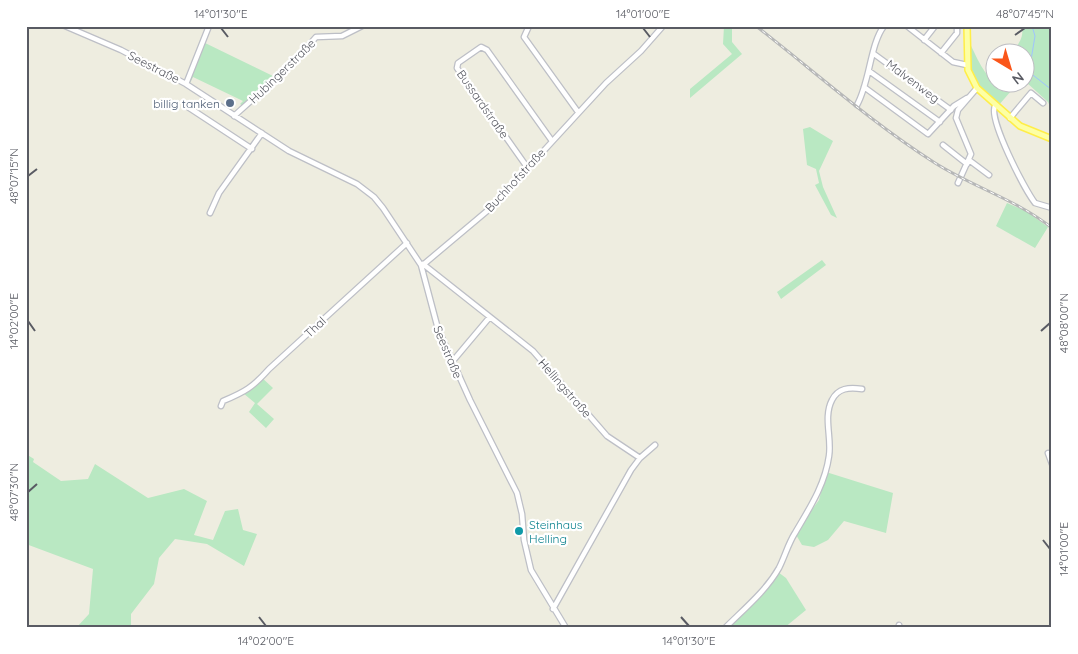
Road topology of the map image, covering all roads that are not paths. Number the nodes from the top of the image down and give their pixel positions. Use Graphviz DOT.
graph roads {
  1 [pos="65,26"];
  2 [pos="209,26"];
  3 [pos="362,26"];
  4 [pos="529,26"];
  5 [pos="663,26"];
  6 [pos="884,26"];
  7 [pos="907,26"];
  8 [pos="935,26"];
  9 [pos="957,26"];
  10 [pos="967,26"];
  11 [pos="924,40"];
  12 [pos="941,53"];
  13 [pos="874,54"];
  14 [pos="968,65"];
  15 [pos="869,70"];
  16 [pos="186,84"];
  17 [pos="864,87"];
  18 [pos="977,88"];
  19 [pos="967,98"];
  20 [pos="1043,103"];
  21 [pos="857,104"];
  22 [pos="995,106"];
  23 [pos="188,107"];
  24 [pos="950,110"];
  25 [pos="578,112"];
  26 [pos="234,116"];
  27 [pos="1010,118"];
  28 [pos="940,122"];
  29 [pos="262,133"];
  30 [pos="1052,139"];
  31 [pos="552,141"];
  32 [pos="944,145"];
  33 [pos="252,149"];
  34 [pos="968,162"];
  35 [pos="527,167"];
  36 [pos="989,175"];
  37 [pos="958,183"];
  38 [pos="1052,208"];
  39 [pos="210,213"];
  40 [pos="407,242"];
  41 [pos="423,264"];
  42 [pos="489,318"];
  43 [pos="452,362"];
  44 [pos="862,389"];
  45 [pos="221,406"];
  46 [pos="655,445"];
  47 [pos="1048,452"];
  48 [pos="640,458"];
  49 [pos="1052,464"];
  50 [pos="553,609"];
  51 [pos="566,628"];
  52 [pos="725,628"];
  1 -- 16 [label="street, Seestraße"];
  2 -- 16 [label="street"];
  3 -- 26 [label="street, Hubingerstraße"];
  4 -- 25 [label="street"];
  5 -- 25 [label="street, Buchhofstraße"];
  6 -- 13 [label="street"];
  7 -- 11 [label="street"];
  8 -- 11 [label="street"];
  9 -- 12 [label="street"];
  10 -- 14 [label="main road"];
  11 -- 12 [label="street"];
  12 -- 14 [label="street"];
  13 -- 15 [label="street"];
  13 -- 24 [label="street, Malvenweg"];
  14 -- 18 [label="main road"];
  15 -- 17 [label="street"];
  15 -- 28 [label="street"];
  16 -- 26 [label="street, Seestraße"];
  17 -- 21 [label="street"];
  17 -- 28 [label="street"];
  18 -- 19 [label="street"];
  18 -- 22 [label="main road"];
  19 -- 24 [label="street"];
  19 -- 34 [label="street"];
  20 -- 27 [label="street"];
  22 -- 27 [label="main road"];
  22 -- 38 [label="street"];
  23 -- 33 [label="street"];
  24 -- 28 [label="street"];
  25 -- 31 [label="street, Buchhofstraße"];
  26 -- 29 [label="street, Seestraße"];
  27 -- 30 [label="main road"];
  29 -- 33 [label="street"];
  29 -- 40 [label="street, Seestraße"];
  31 -- 35 [label="street, Buchhofstraße"];
  31 -- 35 [label="street, Bussardstraße"];
  32 -- 34 [label="street"];
  33 -- 39 [label="street"];
  34 -- 36 [label="street"];
  34 -- 37 [label="street"];
  35 -- 41 [label="street, Buchhofstraße"];
  40 -- 41 [label="street, Seestraße"];
  40 -- 45 [label="street, Thal"];
  41 -- 42 [label="street, Hellingstraße"];
  41 -- 43 [label="street, Seestraße"];
  42 -- 43 [label="street"];
  42 -- 48 [label="street, Hellingstraße"];
  43 -- 50 [label="street, Seestraße"];
  44 -- 52 [label="street"];
  46 -- 48 [label="street"];
  47 -- 49 [label="street"];
  48 -- 50 [label="street"];
  50 -- 51 [label="street, Seestraße"];
}
